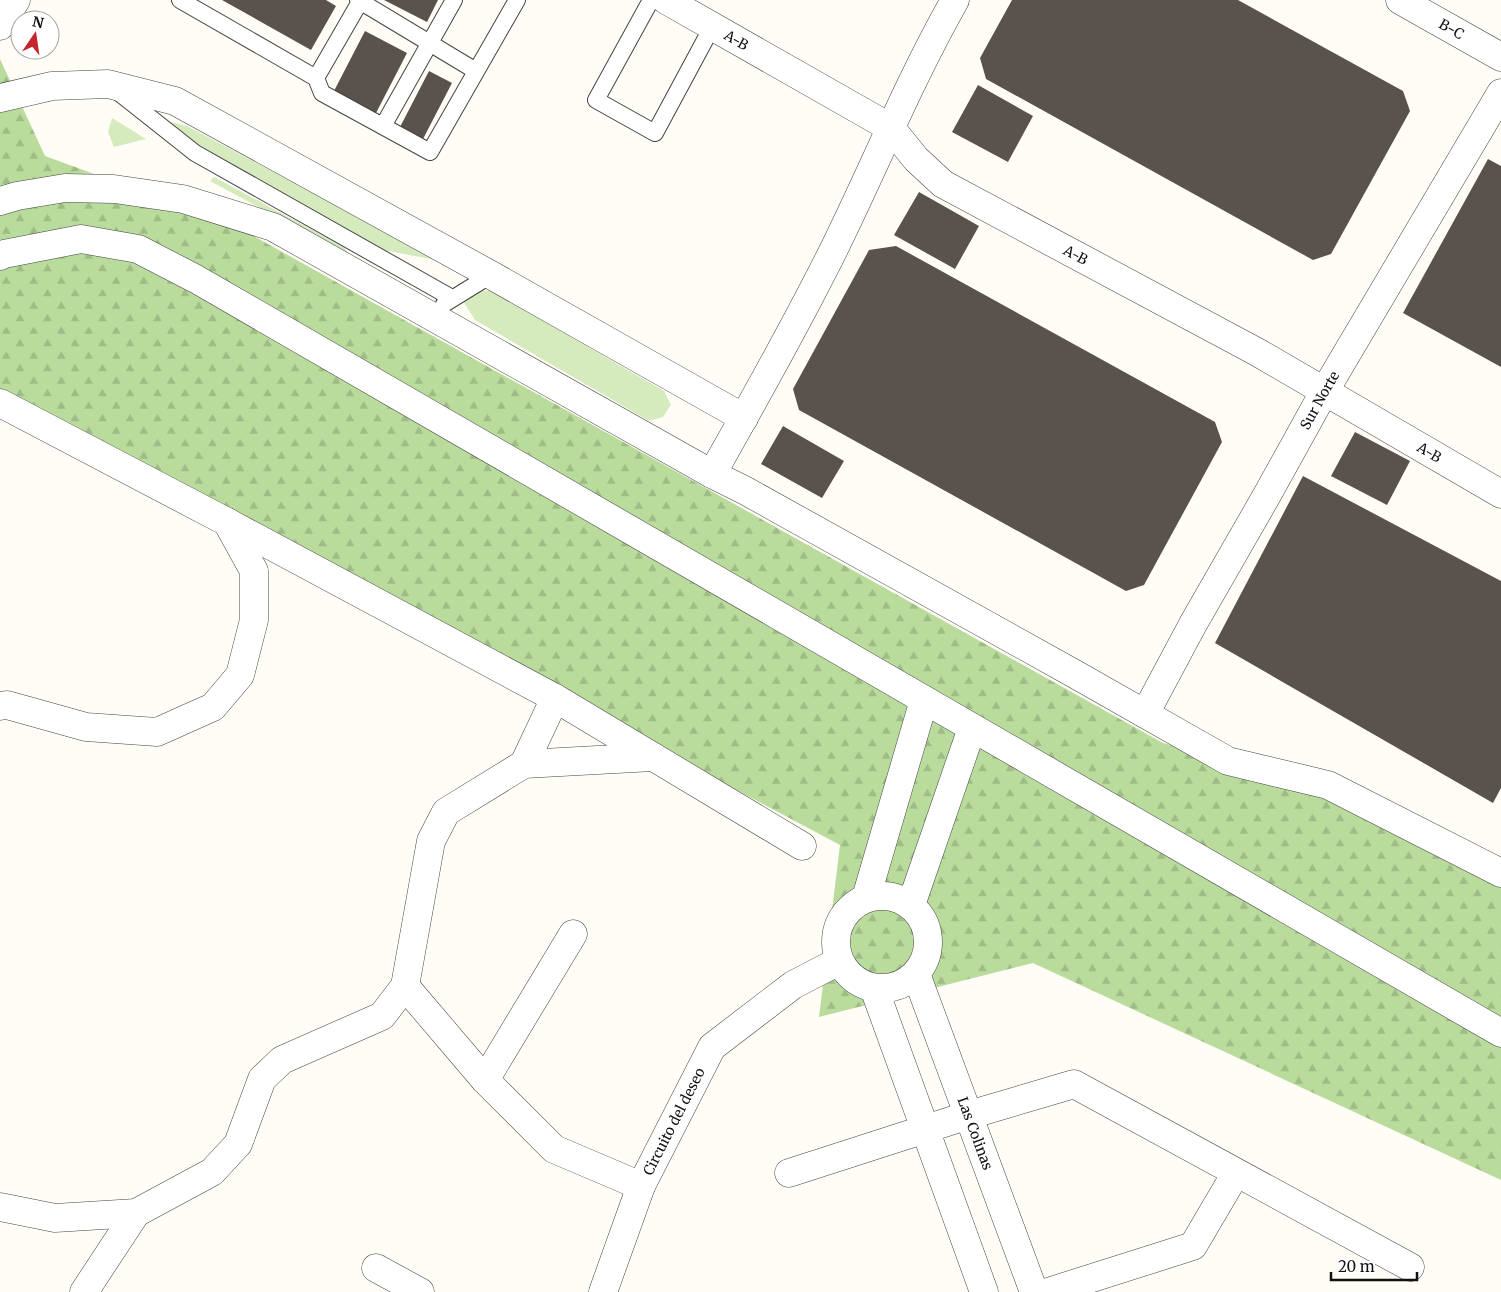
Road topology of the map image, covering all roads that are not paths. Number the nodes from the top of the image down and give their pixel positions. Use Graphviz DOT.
graph roads {
  1 [pos="16,0"];
  2 [pos="180,0"];
  3 [pos="360,0"];
  4 [pos="454,0"];
  5 [pos="517,0"];
  6 [pos="651,0"];
  7 [pos="666,0"];
  8 [pos="955,0"];
  9 [pos="1400,0"];
  10 [pos="0,26"];
  11 [pos="712,26"];
  12 [pos="429,43"];
  13 [pos="1501,57"];
  14 [pos="476,71"];
  15 [pos="316,78"];
  16 [pos="108,84"];
  17 [pos="1501,93"];
  18 [pos="0,98"];
  19 [pos="383,126"];
  20 [pos="891,128"];
  21 [pos="0,201"];
  22 [pos="0,256"];
  23 [pos="491,275"];
  24 [pos="452,298"];
  25 [pos="430,315"];
  26 [pos="1324,392"];
  27 [pos="0,404"];
  28 [pos="744,418"];
  29 [pos="712,474"];
  30 [pos="1501,494"];
  31 [pos="227,522"];
  32 [pos="555,698"];
  33 [pos="924,700"];
  34 [pos="0,706"];
  35 [pos="1145,714"];
  36 [pos="972,728"];
  37 [pos="653,757"];
  38 [pos="524,764"];
  39 [pos="802,846"];
  40 [pos="1501,873"];
  41 [pos="866,898"];
  42 [pos="910,905"];
  43 [pos="573,934"];
  44 [pos="839,961"];
  45 [pos="916,974"];
  46 [pos="405,986"];
  47 [pos="874,988"];
  48 [pos="1501,1033"];
  49 [pos="485,1080"];
  50 [pos="969,1115"];
  51 [pos="925,1130"];
  52 [pos="790,1173"];
  53 [pos="1236,1173"];
  54 [pos="641,1186"];
  55 [pos="0,1207"];
  56 [pos="136,1214"];
  57 [pos="376,1268"];
  58 [pos="1410,1268"];
  59 [pos="84,1292"];
  60 [pos="420,1292"];
  61 [pos="603,1292"];
  62 [pos="984,1292"];
  63 [pos="1034,1292"];
  64 [pos="1048,1292"];
  1 -- 10 [label="street"];
  2 -- 15 [label="lane"];
  3 -- 12 [label="lane"];
  3 -- 15 [label="lane"];
  4 -- 12 [label="lane"];
  5 -- 14 [label="lane"];
  6 -- 11 [label="lane"];
  7 -- 11 [label="street, A-B"];
  8 -- 20 [label="street"];
  9 -- 13 [label="street, B-C"];
  11 -- 20 [label="street, A-B"];
  12 -- 14 [label="lane"];
  12 -- 19 [label="lane"];
  14 -- 19 [label="lane"];
  15 -- 19 [label="lane"];
  16 -- 18 [label="street"];
  16 -- 23 [label="street"];
  16 -- 24 [label="lane"];
  17 -- 26 [label="street, Sur Norte"];
  20 -- 26 [label="street, A-B"];
  20 -- 28 [label="street"];
  21 -- 25 [label="street"];
  22 -- 33 [label="street"];
  23 -- 24 [label="lane"];
  23 -- 28 [label="street"];
  24 -- 25 [label="lane"];
  25 -- 29 [label="street"];
  26 -- 30 [label="street, A-B"];
  26 -- 35 [label="street, Sur Norte"];
  27 -- 31 [label="street"];
  28 -- 29 [label="street"];
  29 -- 35 [label="street"];
  31 -- 32 [label="street"];
  31 -- 34 [label="street"];
  32 -- 37 [label="street"];
  32 -- 38 [label="street"];
  33 -- 36 [label="street"];
  33 -- 41 [label="street"];
  35 -- 40 [label="street"];
  36 -- 42 [label="street"];
  36 -- 48 [label="street"];
  37 -- 38 [label="street"];
  37 -- 39 [label="street"];
  38 -- 46 [label="street"];
  41 -- 42 [label="street"];
  41 -- 44 [label="street"];
  42 -- 45 [label="street"];
  43 -- 49 [label="street"];
  44 -- 47 [label="street"];
  44 -- 54 [label="street, Circuito del deseo"];
  45 -- 47 [label="street"];
  45 -- 50 [label="street, Las Colinas"];
  46 -- 49 [label="street"];
  46 -- 56 [label="street"];
  47 -- 51 [label="street"];
  49 -- 54 [label="street"];
  50 -- 51 [label="street"];
  50 -- 53 [label="street"];
  50 -- 63 [label="street, Las Colinas"];
  51 -- 52 [label="street"];
  51 -- 62 [label="street"];
  53 -- 58 [label="street"];
  53 -- 64 [label="street"];
  54 -- 61 [label="street, Circuito del deseo"];
  55 -- 56 [label="street"];
  56 -- 59 [label="street"];
  57 -- 60 [label="street"];
}
